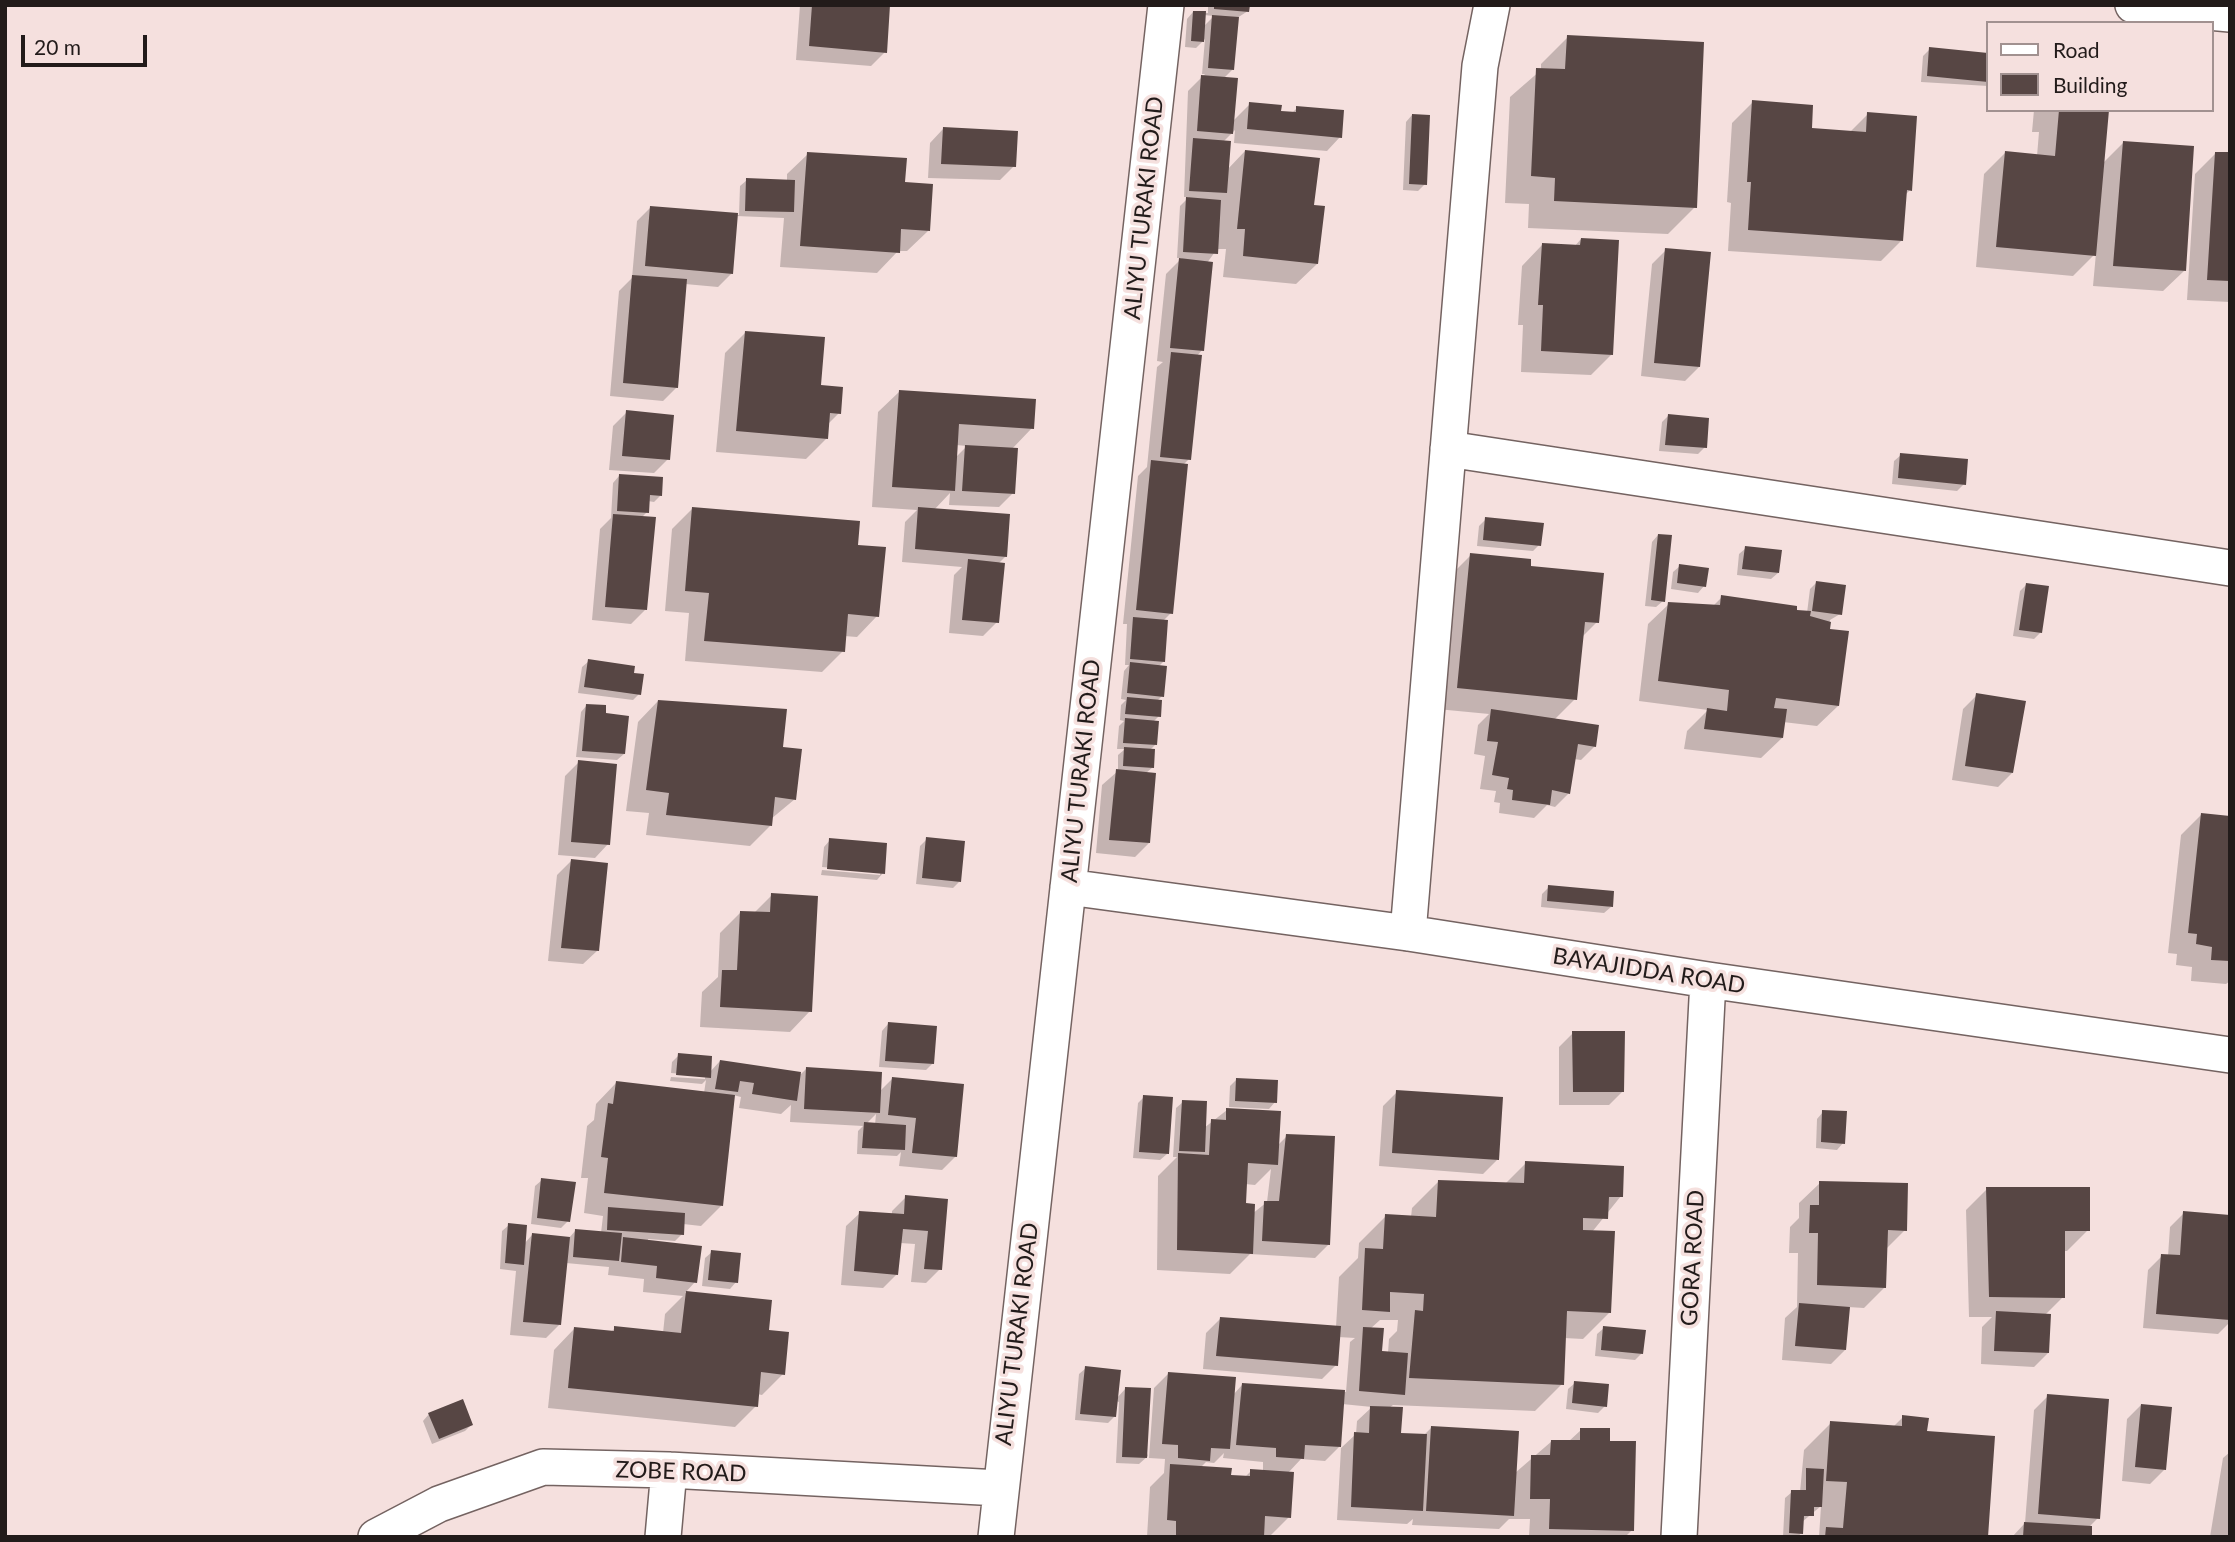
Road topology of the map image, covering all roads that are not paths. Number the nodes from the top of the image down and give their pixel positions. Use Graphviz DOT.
graph roads {
  1 [pos="1166,5"];
  2 [pos="1492,5"];
  3 [pos="2133,5"];
  4 [pos="2230,14"];
  5 [pos="1448,449"];
  6 [pos="2230,568"];
  7 [pos="1068,887"];
  8 [pos="1408,933"];
  9 [pos="1708,980"];
  10 [pos="2230,1055"];
  11 [pos="668,1470"];
  12 [pos="999,1488"];
  13 [pos="376,1537"];
  14 [pos="663,1537"];
  15 [pos="996,1537"];
  16 [pos="1679,1537"];
  1 -- 7 [label="street, ALIYU TURAKI ROAD"];
  2 -- 5 [label="street"];
  3 -- 4 [label="street"];
  5 -- 6 [label="street"];
  5 -- 8 [label="street"];
  7 -- 8 [label="street, BAYAJIDDA ROAD"];
  7 -- 12 [label="street, ALIYU TURAKI ROAD"];
  8 -- 9 [label="street, BAYAJIDDA ROAD"];
  9 -- 10 [label="street, BAYAJIDDA ROAD"];
  9 -- 16 [label="street, GORA ROAD"];
  11 -- 12 [label="street, ZOBE ROAD"];
  11 -- 13 [label="street, ZOBE ROAD"];
  11 -- 14 [label="street"];
  12 -- 15 [label="street, ALIYU TURAKI ROAD"];
}
